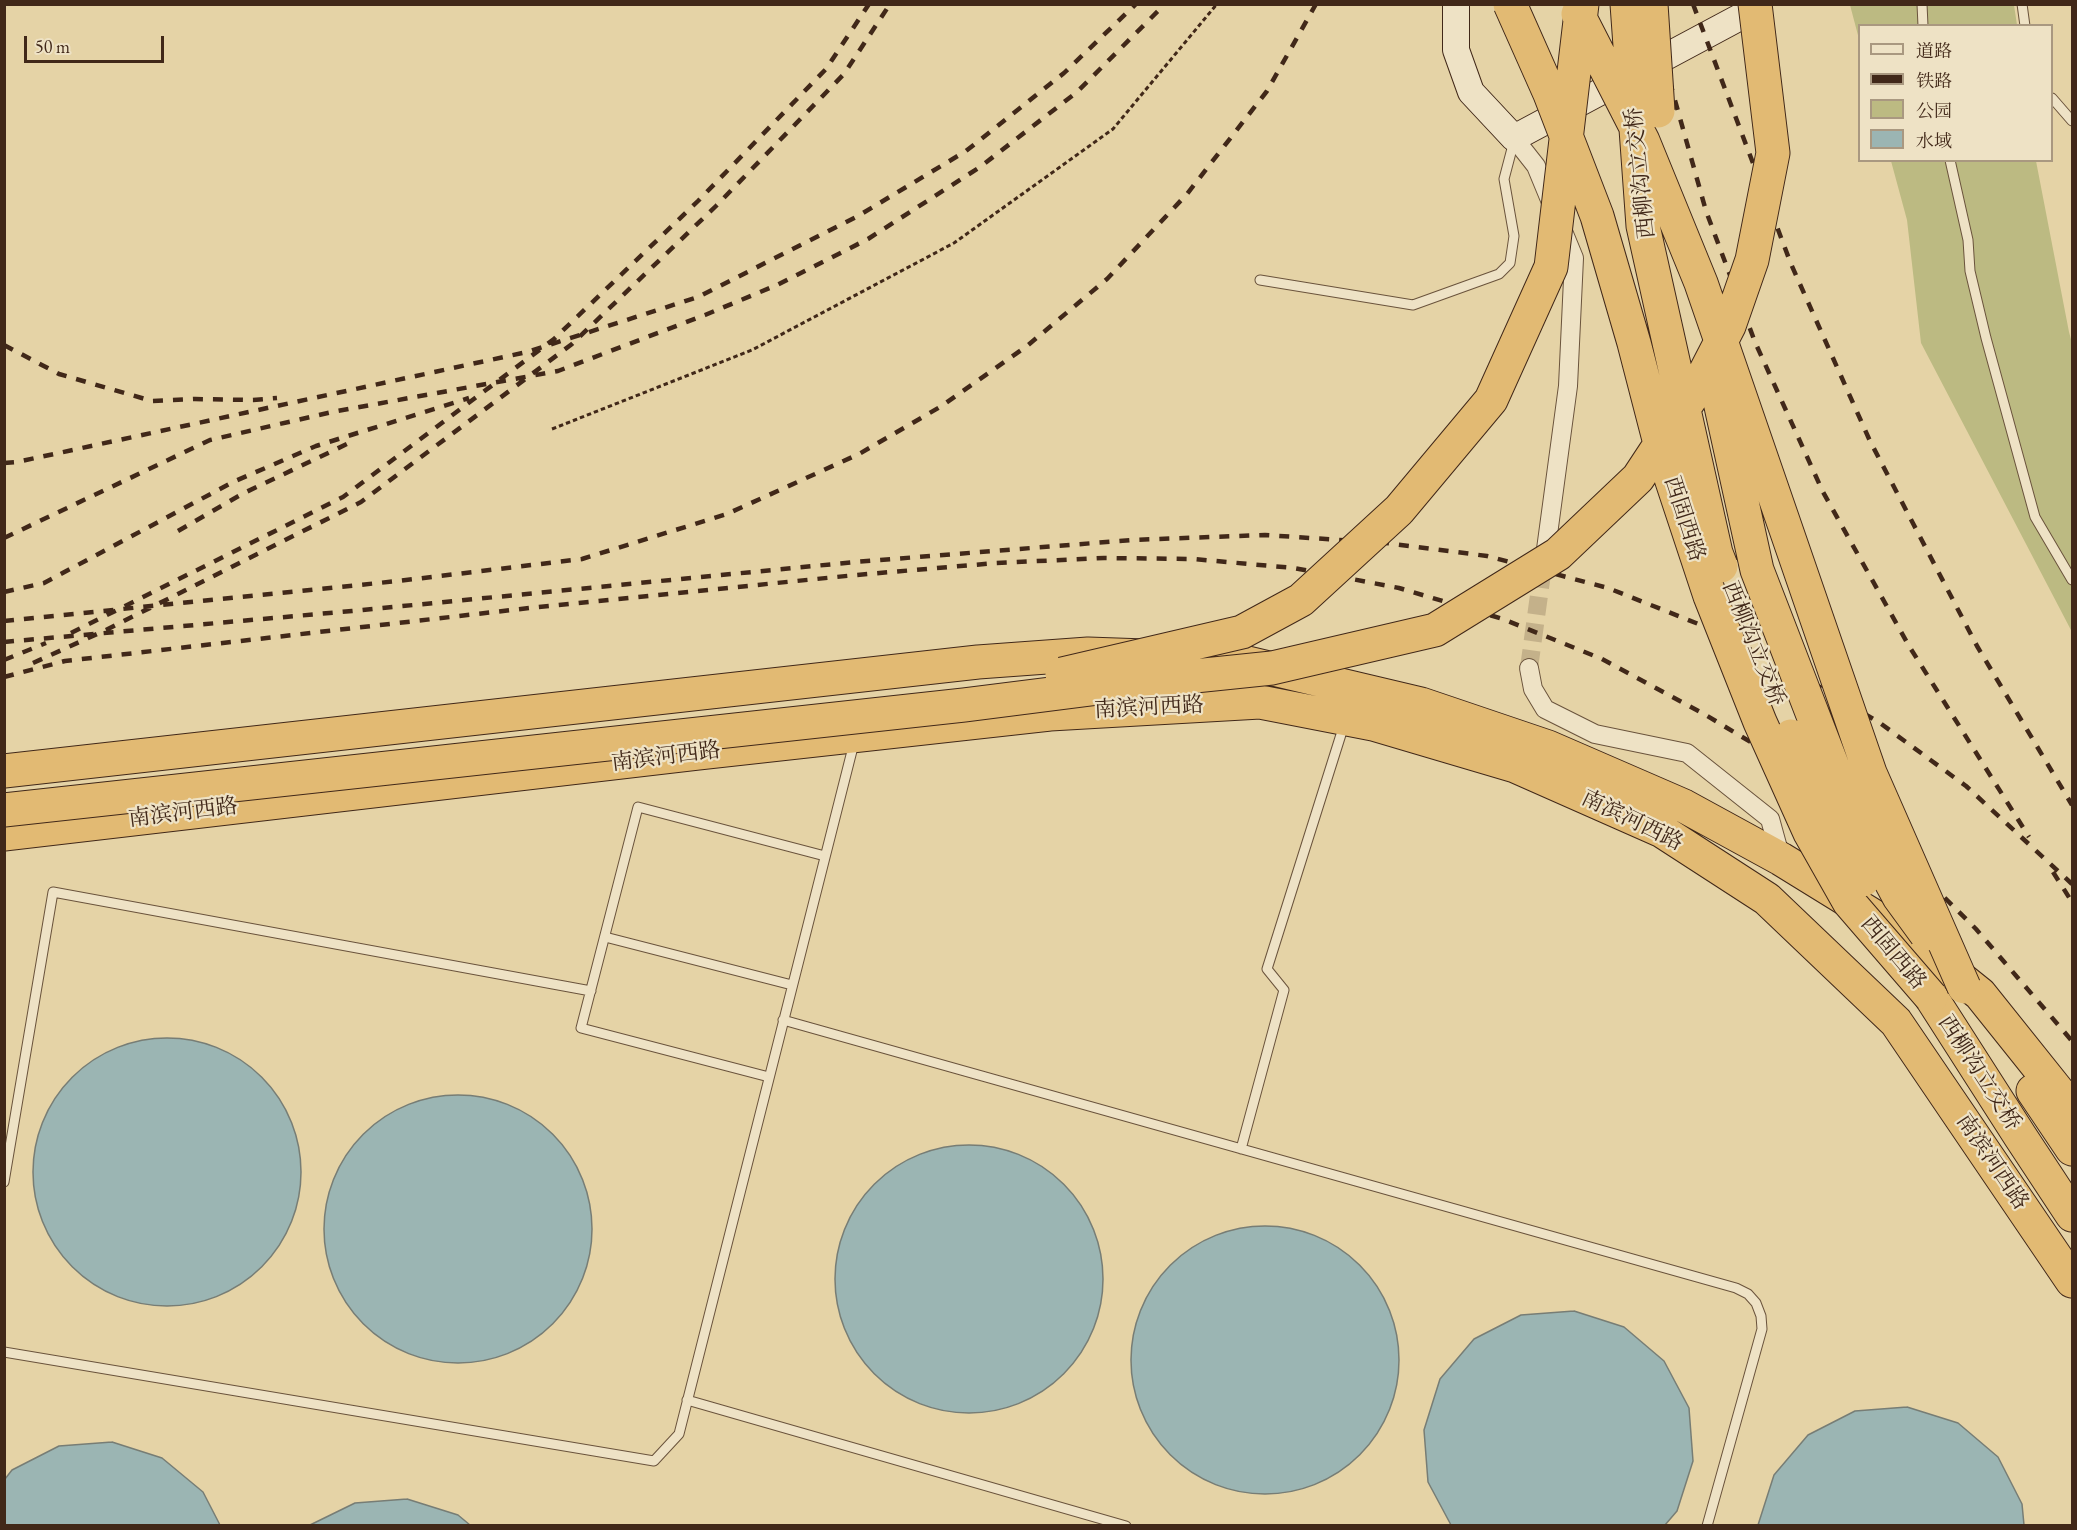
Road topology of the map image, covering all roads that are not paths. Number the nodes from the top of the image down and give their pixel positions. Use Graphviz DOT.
graph roads {
  1 [pos="1456,4"];
  2 [pos="1510,4"];
  3 [pos="1572,4"];
  4 [pos="1582,4"];
  5 [pos="1627,4"];
  6 [pos="1651,4"];
  7 [pos="1755,4"];
  8 [pos="1922,4"];
  9 [pos="2022,4"];
  10 [pos="1923,24"];
  11 [pos="2025,24"];
  12 [pos="2053,99"];
  13 [pos="2073,121"];
  14 [pos="1514,138"];
  15 [pos="1950,162"];
  16 [pos="1260,280"];
  17 [pos="1543,566"];
  18 [pos="2073,580"];
  19 [pos="1529,668"];
  20 [pos="1347,718"];
  21 [pos="856,735"];
  22 [pos="4,771"];
  23 [pos="4,792"];
  24 [pos="4,810"];
  25 [pos="4,834"];
  26 [pos="825,856"];
  27 [pos="1781,859"];
  28 [pos="605,937"];
  29 [pos="792,985"];
  30 [pos="1964,987"];
  31 [pos="591,991"];
  32 [pos="1931,997"];
  33 [pos="783,1020"];
  34 [pos="769,1077"];
  35 [pos="2073,1109"];
  36 [pos="1241,1149"];
  37 [pos="2073,1149"];
  38 [pos="4,1182"];
  39 [pos="2073,1215"];
  40 [pos="2073,1281"];
  41 [pos="4,1352"];
  42 [pos="687,1400"];
  43 [pos="1126,1526"];
  44 [pos="1707,1526"];
  1 -- 14 [label="street"];
  2 -- 32 [label="highway, 西固西路, bridge"];
  3 -- 30 [label="highway, 西固西路, bridge"];
  4 -- 23 [label="highway, bridge"];
  5 -- 32 [label="highway, 西柳沟立交桥, bridge"];
  6 -- 30 [label="highway, 西柳沟立交桥, bridge"];
  7 -- 14 [label="street"];
  7 -- 24 [label="highway, bridge"];
  8 -- 10 [label="lane"];
  9 -- 11 [label="lane"];
  12 -- 13 [label="lane"];
  14 -- 16 [label="lane"];
  14 -- 17 [label="street"];
  15 -- 18 [label="lane"];
  19 -- 27 [label="street"];
  20 -- 21 [label="highway, 南滨河西路"];
  20 -- 36 [label="lane"];
  20 -- 40 [label="highway, 南滨河西路"];
  21 -- 25 [label="highway, 南滨河西路"];
  21 -- 26 [label="lane"];
  22 -- 27 [label="highway, 南滨河西路"];
  26 -- 28 [label="lane"];
  26 -- 29 [label="lane"];
  27 -- 35 [label="highway, 南滨河西路"];
  28 -- 29 [label="lane"];
  28 -- 31 [label="lane"];
  29 -- 33 [label="lane"];
  30 -- 37 [label="highway, 西柳沟立交桥"];
  31 -- 34 [label="lane"];
  31 -- 38 [label="lane"];
  32 -- 39 [label="highway, 西柳沟立交桥"];
  33 -- 34 [label="lane"];
  33 -- 36 [label="lane"];
  34 -- 42 [label="lane"];
  36 -- 44 [label="lane"];
  41 -- 42 [label="lane"];
  42 -- 43 [label="lane"];
}
